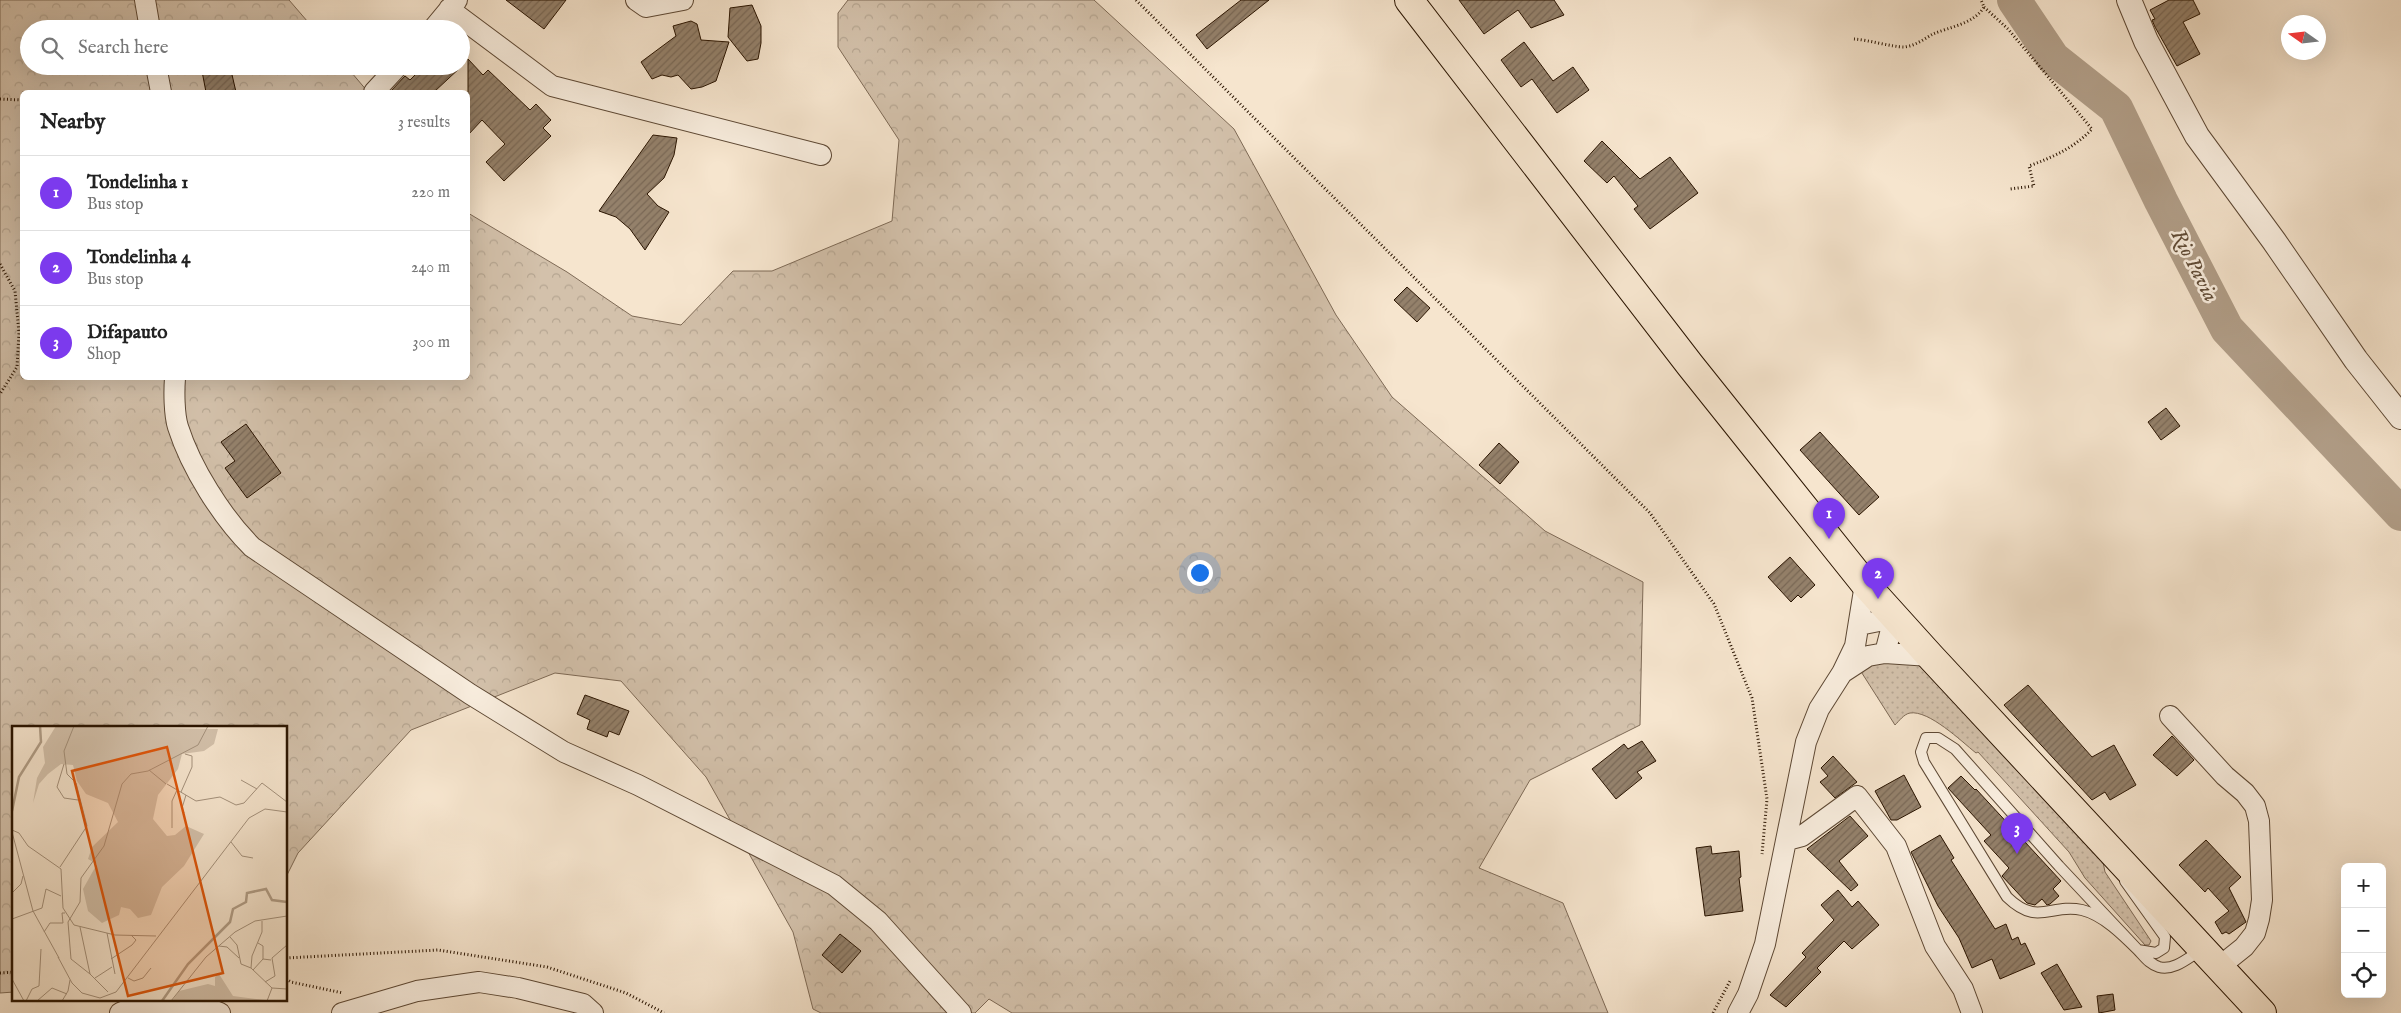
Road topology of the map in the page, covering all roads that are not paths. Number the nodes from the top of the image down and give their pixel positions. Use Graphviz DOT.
graph roads {
  1 [pos="145,0"];
  2 [pos="636,0"];
  3 [pos="683,0"];
  4 [pos="1408,0"];
  5 [pos="2129,0"];
  6 [pos="453,5"];
  7 [pos="148,20"];
  8 [pos="440,20"];
  9 [pos="158,75"];
  10 [pos="390,75"];
  11 [pos="161,90"];
  12 [pos="376,90"];
  13 [pos="821,156"];
  14 [pos="175,380"];
  15 [pos="2401,417"];
  16 [pos="1865,584"];
  17 [pos="1894,618"];
  18 [pos="1859,625"];
  19 [pos="1885,652"];
  20 [pos="1930,656"];
  21 [pos="1842,674"];
  22 [pos="2170,716"];
  23 [pos="1787,840"];
  24 [pos="2111,850"];
  25 [pos="2138,950"];
  26 [pos="2211,958"];
  27 [pos="120,1013"];
  28 [pos="220,1013"];
  29 [pos="342,1013"];
  30 [pos="593,1013"];
  31 [pos="961,1013"];
  32 [pos="1738,1013"];
  33 [pos="1972,1013"];
  34 [pos="2262,1013"];
  1 -- 7 [label="street"];
  2 -- 3 [label="street"];
  4 -- 16 [label="main road"];
  5 -- 15 [label="street"];
  6 -- 8 [label="street"];
  6 -- 13 [label="street"];
  9 -- 11 [label="street"];
  10 -- 12 [label="street"];
  14 -- 31 [label="street"];
  16 -- 17 [label="main road"];
  16 -- 18 [label="street"];
  17 -- 18 [label="street"];
  17 -- 19 [label="street"];
  17 -- 20 [label="main road"];
  18 -- 21 [label="street"];
  19 -- 20 [label="street"];
  19 -- 21 [label="street"];
  20 -- 24 [label="main road"];
  21 -- 23 [label="street"];
  22 -- 26 [label="street"];
  23 -- 32 [label="street"];
  23 -- 33 [label="street"];
  24 -- 25 [label="lane"];
  24 -- 26 [label="main road"];
  25 -- 25 [label="lane"];
  25 -- 26 [label="lane"];
  26 -- 34 [label="main road"];
  27 -- 28 [label="street"];
  29 -- 30 [label="street"];
}
